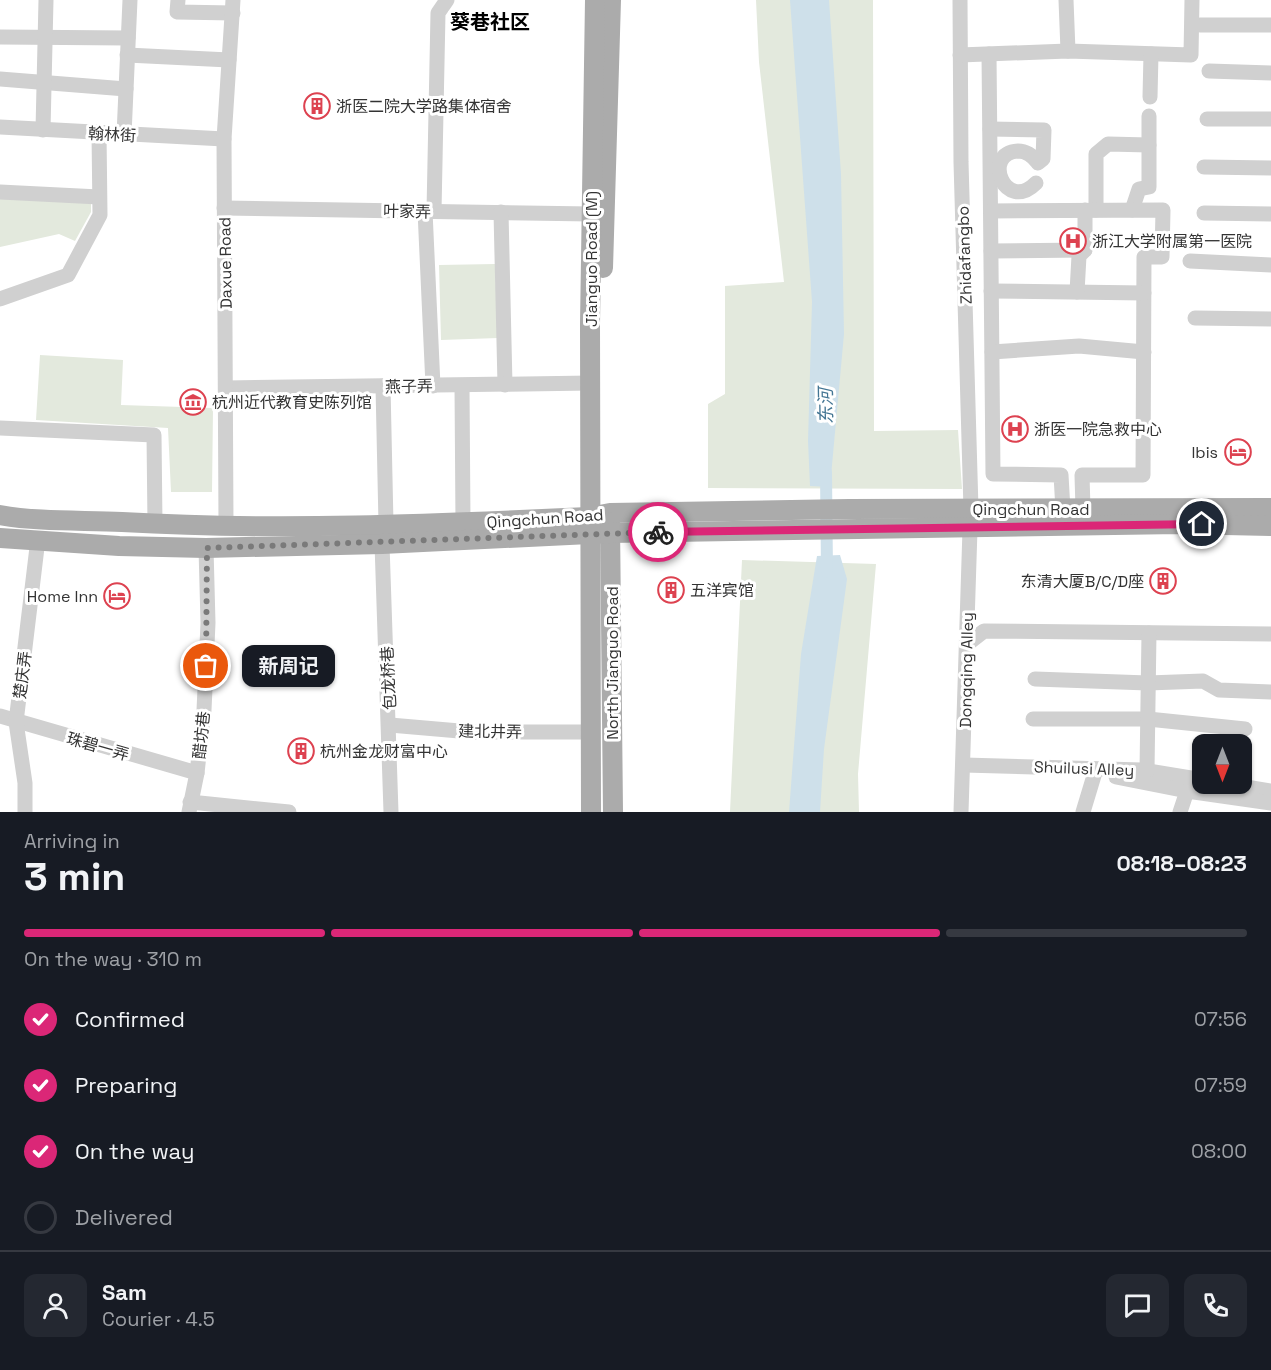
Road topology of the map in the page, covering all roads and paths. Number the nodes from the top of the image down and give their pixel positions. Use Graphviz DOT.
graph roads {
  1 [pos="46,0"];
  2 [pos="130,0"];
  3 [pos="178,0"];
  4 [pos="447,0"];
  5 [pos="583,0"];
  6 [pos="595,0"];
  7 [pos="611,0"];
  8 [pos="960,0"];
  9 [pos="1066,0"];
  10 [pos="1192,0"];
  11 [pos="233,6"];
  12 [pos="1200,25"];
  13 [pos="1271,25"];
  14 [pos="0,37"];
  15 [pos="45,38"];
  16 [pos="128,38"];
  17 [pos="1068,51"];
  18 [pos="989,54"];
  19 [pos="1151,54"];
  20 [pos="128,55"];
  21 [pos="960,55"];
  22 [pos="229,60"];
  23 [pos="1209,71"];
  24 [pos="1271,73"];
  25 [pos="0,79"];
  26 [pos="44,83"];
  27 [pos="126,89"];
  28 [pos="1150,97"];
  29 [pos="1149,116"];
  30 [pos="1207,119"];
  31 [pos="1271,119"];
  32 [pos="0,128"];
  33 [pos="990,129"];
  34 [pos="43,130"];
  35 [pos="99,134"];
  36 [pos="124,135"];
  37 [pos="224,139"];
  38 [pos="1149,145"];
  39 [pos="1204,167"];
  40 [pos="1271,168"];
  41 [pos="995,174"];
  42 [pos="1036,183"];
  43 [pos="1017,191"];
  44 [pos="0,192"];
  45 [pos="99,197"];
  46 [pos="224,208"];
  47 [pos="1090,210"];
  48 [pos="1132,210"];
  49 [pos="430,211"];
  50 [pos="991,211"];
  51 [pos="1018,211"];
  52 [pos="501,212"];
  53 [pos="1204,213"];
  54 [pos="591,214"];
  55 [pos="1271,214"];
  56 [pos="1084,249"];
  57 [pos="991,251"];
  58 [pos="1190,261"];
  59 [pos="1271,265"];
  60 [pos="992,291"];
  61 [pos="1077,292"];
  62 [pos="1144,293"];
  63 [pos="0,299"];
  64 [pos="1195,318"];
  65 [pos="1271,319"];
  66 [pos="992,352"];
  67 [pos="1144,352"];
  68 [pos="591,383"];
  69 [pos="505,385"];
  70 [pos="383,386"];
  71 [pos="433,386"];
  72 [pos="462,386"];
  73 [pos="226,388"];
  74 [pos="0,428"];
  75 [pos="1013,481"];
  76 [pos="1061,481"];
  77 [pos="1082,483"];
  78 [pos="1129,483"];
  79 [pos="1271,508"];
  80 [pos="971,509"];
  81 [pos="1083,509"];
  82 [pos="1063,510"];
  83 [pos="1,515"];
  84 [pos="848,519"];
  85 [pos="463,523"];
  86 [pos="610,523"];
  87 [pos="155,524"];
  88 [pos="386,524"];
  89 [pos="226,525"];
  90 [pos="590,525"];
  91 [pos="1271,526"];
  92 [pos="970,529"];
  93 [pos="2,537"];
  94 [pos="38,538"];
  95 [pos="382,544"];
  96 [pos="207,548"];
  97 [pos="1149,633"];
  98 [pos="1271,634"];
  99 [pos="966,645"];
  100 [pos="1035,679"];
  101 [pos="1148,683"];
  102 [pos="1271,692"];
  103 [pos="0,716"];
  104 [pos="1034,719"];
  105 [pos="1148,719"];
  106 [pos="16,722"];
  107 [pos="390,724"];
  108 [pos="1245,729"];
  109 [pos="591,732"];
  110 [pos="964,765"];
  111 [pos="1095,770"];
  112 [pos="1147,771"];
  113 [pos="197,773"];
  114 [pos="1192,778"];
  115 [pos="1252,788"];
  116 [pos="1186,790"];
  117 [pos="1271,791"];
  118 [pos="1271,803"];
  119 [pos="189,807"];
  120 [pos="25,812"];
  121 [pos="289,812"];
  122 [pos="390,812"];
  123 [pos="591,812"];
  124 [pos="613,812"];
  125 [pos="961,812"];
  126 [pos="1083,812"];
  127 [pos="1180,812"];
  1 -- 15 [label="street"];
  2 -- 16 [label="street"];
  3 -- 11 [label="street"];
  4 -- 49 [label="street"];
  5 -- 6 [label="street"];
  6 -- 54 [label="main road, Jianguo Road (M)"];
  7 -- 86 [label="main road, Jianguo Road (M)"];
  8 -- 21 [label="street, Zhidafangbo"];
  9 -- 17 [label="street"];
  10 -- 19 [label="street"];
  11 -- 22 [label="street, Daxue Road"];
  12 -- 13 [label="street"];
  14 -- 15 [label="street"];
  15 -- 16 [label="street"];
  15 -- 26 [label="street"];
  16 -- 20 [label="street"];
  17 -- 18 [label="street"];
  17 -- 19 [label="street"];
  18 -- 21 [label="street"];
  18 -- 33 [label="street"];
  19 -- 28 [label="street"];
  20 -- 22 [label="street"];
  20 -- 27 [label="street"];
  21 -- 80 [label="street, Zhidafangbo"];
  22 -- 37 [label="street, Daxue Road"];
  23 -- 24 [label="street"];
  25 -- 26 [label="street"];
  26 -- 27 [label="street"];
  26 -- 34 [label="street"];
  27 -- 36 [label="street"];
  29 -- 38 [label="street"];
  30 -- 31 [label="street"];
  32 -- 34 [label="street, 翰林街"];
  33 -- 41 [label="street"];
  33 -- 41 [label="street"];
  34 -- 35 [label="street, 翰林街"];
  35 -- 36 [label="street, 翰林街"];
  35 -- 45 [label="street"];
  36 -- 37 [label="street, 翰林街"];
  37 -- 46 [label="street, Daxue Road"];
  38 -- 47 [label="street"];
  38 -- 48 [label="street"];
  39 -- 40 [label="street"];
  41 -- 43 [label="street"];
  41 -- 50 [label="street"];
  42 -- 43 [label="street"];
  43 -- 51 [label="street"];
  44 -- 45 [label="street"];
  45 -- 63 [label="street"];
  46 -- 49 [label="street, 叶家弄"];
  46 -- 73 [label="street, Daxue Road"];
  47 -- 48 [label="street"];
  47 -- 51 [label="street"];
  47 -- 56 [label="street"];
  48 -- 62 [label="street"];
  49 -- 52 [label="street, 叶家弄"];
  49 -- 71 [label="street"];
  50 -- 51 [label="street"];
  50 -- 57 [label="street"];
  52 -- 54 [label="street, 叶家弄"];
  52 -- 69 [label="street"];
  53 -- 55 [label="street"];
  54 -- 68 [label="main road, Jianguo Road (M)"];
  56 -- 57 [label="street"];
  56 -- 61 [label="street"];
  57 -- 60 [label="street"];
  58 -- 59 [label="street"];
  60 -- 61 [label="street"];
  60 -- 66 [label="street"];
  61 -- 62 [label="street"];
  62 -- 67 [label="street"];
  64 -- 65 [label="street"];
  66 -- 67 [label="street"];
  66 -- 76 [label="street"];
  67 -- 77 [label="street"];
  68 -- 69 [label="street, 燕子弄"];
  68 -- 90 [label="main road, Jianguo Road (M)"];
  69 -- 72 [label="street, 燕子弄"];
  70 -- 71 [label="street, 燕子弄"];
  70 -- 73 [label="street, 燕子弄"];
  70 -- 88 [label="street"];
  71 -- 72 [label="street, 燕子弄"];
  72 -- 85 [label="street"];
  73 -- 89 [label="street, Daxue Road"];
  74 -- 87 [label="street"];
  75 -- 76 [label="street"];
  76 -- 82 [label="street"];
  77 -- 78 [label="street"];
  77 -- 81 [label="street"];
  79 -- 81 [label="main road, Qingchun Road"];
  80 -- 82 [label="main road, Qingchun Road"];
  80 -- 84 [label="main road, Qingchun Road"];
  81 -- 82 [label="main road, Qingchun Road"];
  83 -- 87 [label="main road, Qingchun Road"];
  84 -- 86 [label="main road, Qingchun Road"];
  84 -- 86 [label="main road, Qingchun Road"];
  84 -- 92 [label="main road, Qingchun Road"];
  85 -- 88 [label="main road, Qingchun Road"];
  85 -- 90 [label="main road, Qingchun Road"];
  86 -- 90 [label="main road, Qingchun Road"];
  86 -- 124 [label="main road, North Jianguo Road"];
  87 -- 89 [label="main road, Qingchun Road"];
  88 -- 89 [label="main road, Qingchun Road"];
  90 -- 95 [label="main road, Qingchun Road"];
  90 -- 109 [label="main road, North Jianguo Road"];
  91 -- 92 [label="main road, Qingchun Road"];
  92 -- 99 [label="street, Dongqing Alley"];
  93 -- 94 [label="main road, Qingchun Road"];
  94 -- 96 [label="main road, Qingchun Road"];
  94 -- 106 [label="street, 楚庆弄"];
  95 -- 96 [label="main road, Qingchun Road"];
  95 -- 107 [label="street, 包龙桥巷"];
  96 -- 113 [label="street, 醋坊巷"];
  97 -- 98 [label="street"];
  97 -- 99 [label="street"];
  97 -- 101 [label="street"];
  99 -- 110 [label="street, Dongqing Alley"];
  100 -- 101 [label="street"];
  101 -- 102 [label="street"];
  101 -- 105 [label="street"];
  103 -- 106 [label="street, 珠碧一弄"];
  104 -- 105 [label="street"];
  105 -- 108 [label="street"];
  105 -- 112 [label="street"];
  106 -- 113 [label="street, 珠碧一弄"];
  106 -- 120 [label="street, 楚庆弄"];
  107 -- 109 [label="street, 建北井弄"];
  107 -- 122 [label="street, 包龙桥巷"];
  109 -- 123 [label="main road, North Jianguo Road"];
  110 -- 111 [label="street, Shuilusi Alley"];
  110 -- 125 [label="street, Dongqing Alley"];
  111 -- 112 [label="street, Shuilusi Alley"];
  111 -- 116 [label="street"];
  111 -- 126 [label="street"];
  112 -- 114 [label="street, Shuilusi Alley"];
  113 -- 119 [label="street, 醋坊巷"];
  115 -- 117 [label="street"];
  116 -- 118 [label="street"];
  116 -- 127 [label="street"];
  119 -- 121 [label="street"];
}
